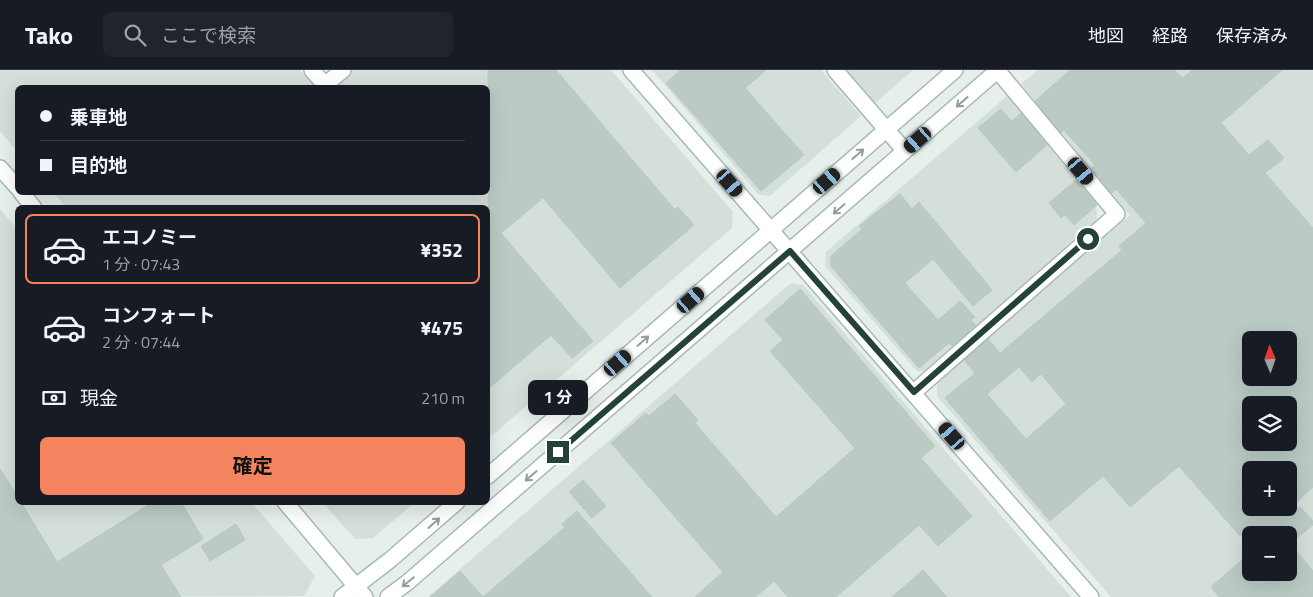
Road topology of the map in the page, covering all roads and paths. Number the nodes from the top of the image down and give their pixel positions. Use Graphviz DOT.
graph roads {
  1 [pos="312,70"];
  2 [pos="342,70"];
  3 [pos="631,70"];
  4 [pos="834,70"];
  5 [pos="955,70"];
  6 [pos="998,70"];
  7 [pos="886,130"];
  8 [pos="905,152"];
  9 [pos="0,168"];
  10 [pos="15,185"];
  11 [pos="23,195"];
  12 [pos="32,205"];
  13 [pos="772,230"];
  14 [pos="790,251"];
  15 [pos="914,392"];
  16 [pos="490,474"];
  17 [pos="288,505"];
  18 [pos="454,505"];
  19 [pos="361,592"];
  20 [pos="342,597"];
  21 [pos="388,597"];
  22 [pos="1091,597"];
  1 -- 2 [label="street"];
  3 -- 13 [label="street"];
  4 -- 7 [label="street"];
  5 -- 7 [label="street"];
  6 -- 8 [label="street, one-way"];
  6 -- 15 [label="street"];
  7 -- 8 [label="street"];
  13 -- 7 [label="street, one-way"];
  8 -- 14 [label="street, one-way"];
  9 -- 10 [label="street"];
  11 -- 12 [label="street"];
  13 -- 14 [label="street"];
  16 -- 13 [label="street, one-way"];
  14 -- 15 [label="street"];
  14 -- 21 [label="street, one-way"];
  15 -- 22 [label="street"];
  17 -- 19 [label="street"];
  19 -- 18 [label="street, one-way"];
  19 -- 20 [label="street"];
}
